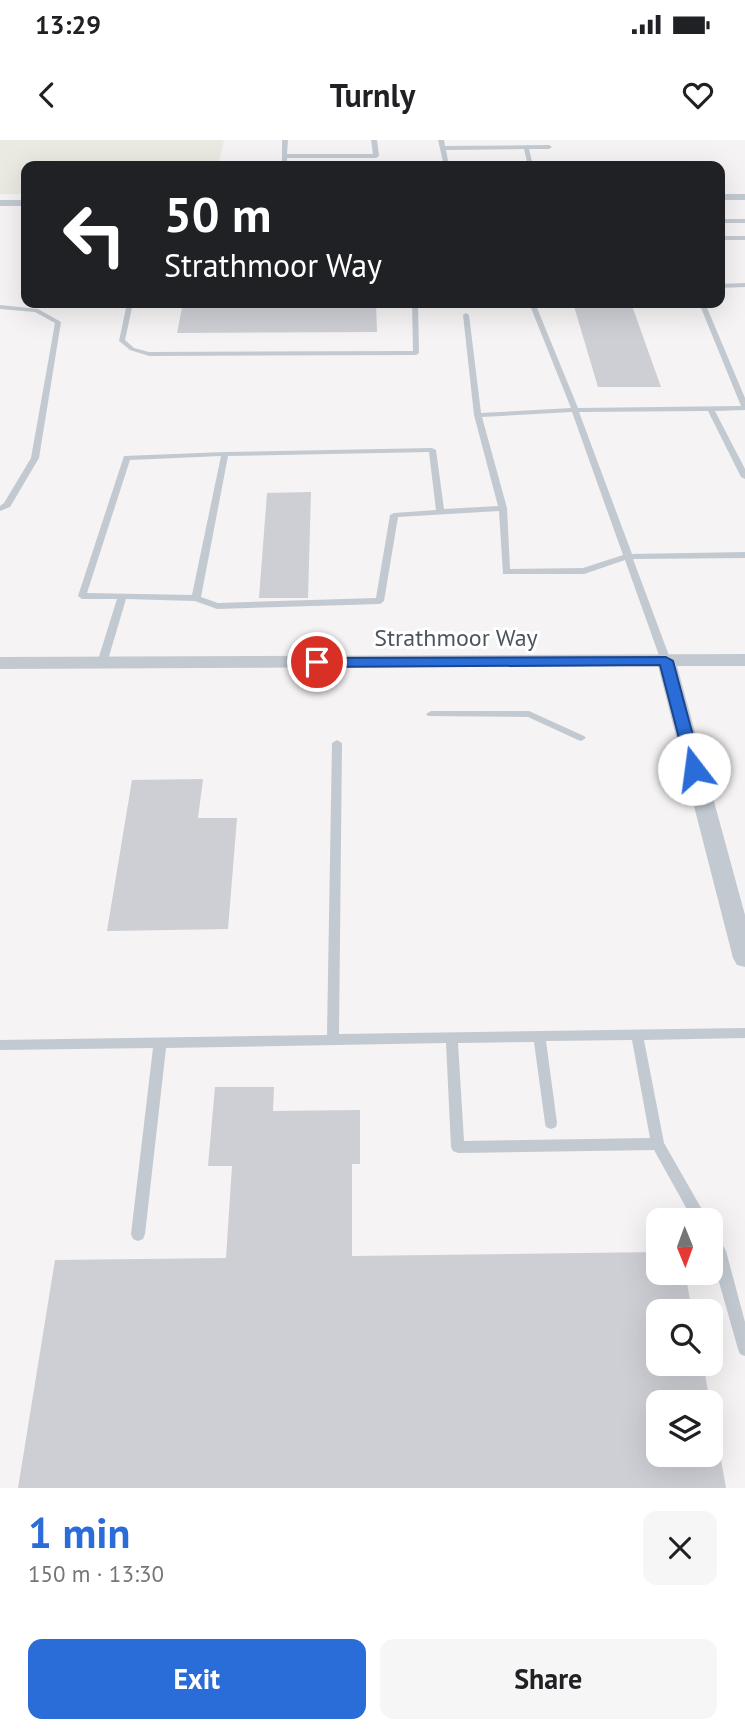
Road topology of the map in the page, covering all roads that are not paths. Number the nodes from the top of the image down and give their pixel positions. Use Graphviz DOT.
graph roads {
  1 [pos="285,140"];
  2 [pos="374,140"];
  3 [pos="441,140"];
  4 [pos="546,140"];
  5 [pos="526,147"];
  6 [pos="549,147"];
  7 [pos="443,148"];
  8 [pos="284,156"];
  9 [pos="284,161"];
  10 [pos="445,161"];
  11 [pos="530,161"];
  12 [pos="555,161"];
  13 [pos="725,197"];
  14 [pos="745,197"];
  15 [pos="0,203"];
  16 [pos="21,203"];
  17 [pos="725,221"];
  18 [pos="745,221"];
  19 [pos="745,238"];
  20 [pos="725,239"];
  21 [pos="745,285"];
  22 [pos="725,286"];
  23 [pos="0,307"];
  24 [pos="129,308"];
  25 [pos="415,308"];
  26 [pos="534,308"];
  27 [pos="704,308"];
  28 [pos="466,315"];
  29 [pos="745,407"];
  30 [pos="710,408"];
  31 [pos="575,410"];
  32 [pos="478,415"];
  33 [pos="225,454"];
  34 [pos="745,477"];
  35 [pos="503,508"];
  36 [pos="0,509"];
  37 [pos="440,512"];
  38 [pos="745,555"];
  39 [pos="627,556"];
  40 [pos="122,597"];
  41 [pos="196,597"];
  42 [pos="745,660"];
  43 [pos="666,661"];
  44 [pos="0,663"];
  45 [pos="102,663"];
  46 [pos="431,714"];
  47 [pos="581,738"];
  48 [pos="337,743"];
  49 [pos="745,958"];
  50 [pos="745,1033"];
  51 [pos="637,1035"];
  52 [pos="539,1037"];
  53 [pos="452,1038"];
  54 [pos="333,1040"];
  55 [pos="160,1042"];
  56 [pos="0,1045"];
  57 [pos="551,1123"];
  58 [pos="658,1144"];
  59 [pos="694,1208"];
  60 [pos="138,1234"];
  61 [pos="723,1266"];
  62 [pos="745,1349"];
  1 -- 8 [label="lane"];
  2 -- 8 [label="lane"];
  3 -- 7 [label="lane"];
  4 -- 6 [label="lane"];
  5 -- 6 [label="lane"];
  5 -- 7 [label="lane"];
  5 -- 11 [label="lane"];
  6 -- 12 [label="lane"];
  7 -- 10 [label="lane"];
  8 -- 9 [label="lane"];
  13 -- 14 [label="street"];
  15 -- 16 [label="street"];
  17 -- 18 [label="lane"];
  19 -- 20 [label="lane"];
  21 -- 22 [label="lane"];
  23 -- 36 [label="lane"];
  24 -- 25 [label="lane"];
  26 -- 31 [label="lane"];
  27 -- 29 [label="lane"];
  28 -- 32 [label="lane"];
  29 -- 30 [label="lane"];
  30 -- 31 [label="lane"];
  30 -- 34 [label="lane"];
  31 -- 32 [label="lane"];
  31 -- 39 [label="lane"];
  32 -- 35 [label="lane"];
  33 -- 37 [label="lane"];
  33 -- 40 [label="lane"];
  33 -- 41 [label="lane"];
  35 -- 37 [label="lane"];
  35 -- 39 [label="lane"];
  37 -- 41 [label="lane"];
  38 -- 39 [label="lane"];
  39 -- 43 [label="lane"];
  40 -- 41 [label="lane"];
  40 -- 45 [label="lane"];
  42 -- 43 [label="street, Strathmoor Way"];
  43 -- 45 [label="street, Strathmoor Way"];
  43 -- 49 [label="street"];
  44 -- 45 [label="street, Strathmoor Way"];
  46 -- 47 [label="lane"];
  48 -- 54 [label="lane"];
  50 -- 51 [label="lane"];
  51 -- 52 [label="lane"];
  51 -- 58 [label="lane"];
  52 -- 53 [label="lane"];
  52 -- 57 [label="lane"];
  53 -- 54 [label="lane"];
  53 -- 58 [label="lane"];
  54 -- 55 [label="lane"];
  55 -- 56 [label="lane"];
  55 -- 60 [label="lane"];
  58 -- 59 [label="lane"];
  61 -- 62 [label="lane"];
}
